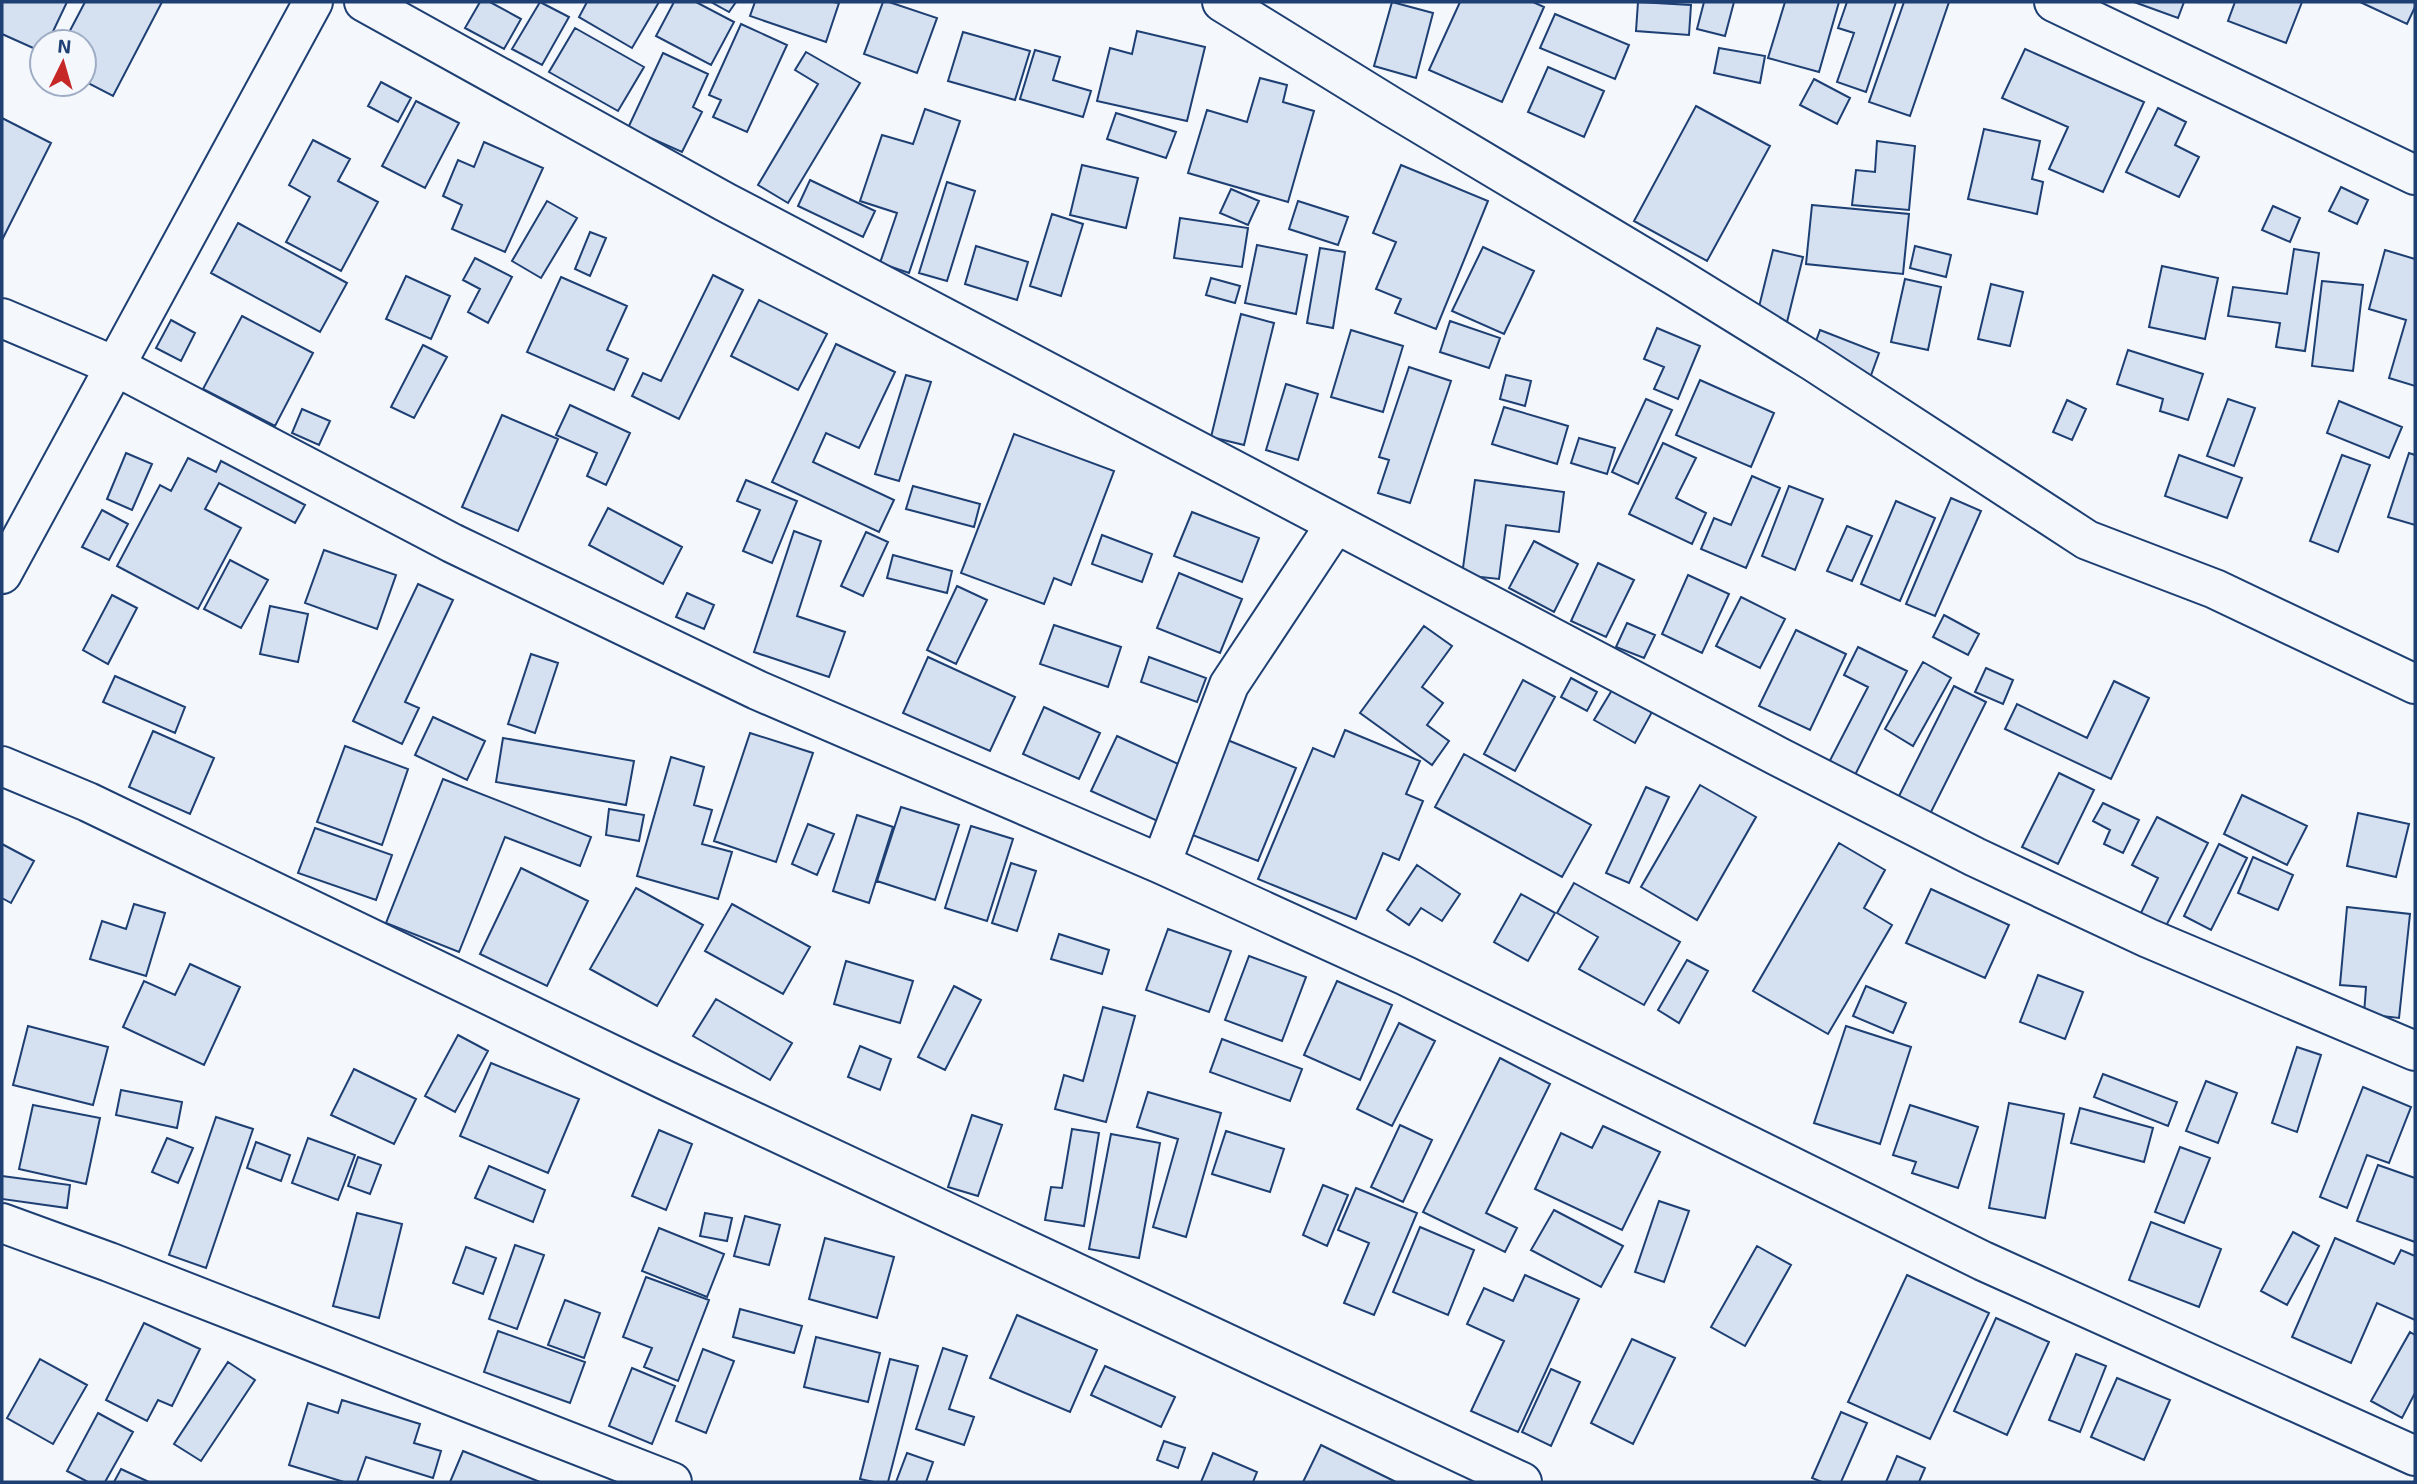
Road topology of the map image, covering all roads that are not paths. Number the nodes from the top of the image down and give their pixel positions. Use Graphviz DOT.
graph roads {
  1 [pos="313,2"];
  2 [pos="364,2"];
  3 [pos="1222,2"];
  4 [pos="2054,2"];
  5 [pos="2415,175"];
  6 [pos="2,318"];
  7 [pos="115,366"];
  8 [pos="1335,525"];
  9 [pos="2,574"];
  10 [pos="2415,684"];
  11 [pos="2,766"];
  12 [pos="1161,864"];
  13 [pos="2415,1051"];
  14 [pos="2,1223"];
  15 [pos="2415,1456"];
  16 [pos="672,1482"];
  17 [pos="1522,1482"];
  1 -- 7 [label="main road"];
  2 -- 8 [label="main road"];
  3 -- 10 [label="main road"];
  4 -- 5 [label="main road"];
  6 -- 7 [label="main road"];
  7 -- 9 [label="main road"];
  7 -- 12 [label="main road"];
  8 -- 12 [label="main road"];
  8 -- 13 [label="main road"];
  11 -- 17 [label="main road"];
  12 -- 15 [label="main road"];
  14 -- 16 [label="main road"];
}
